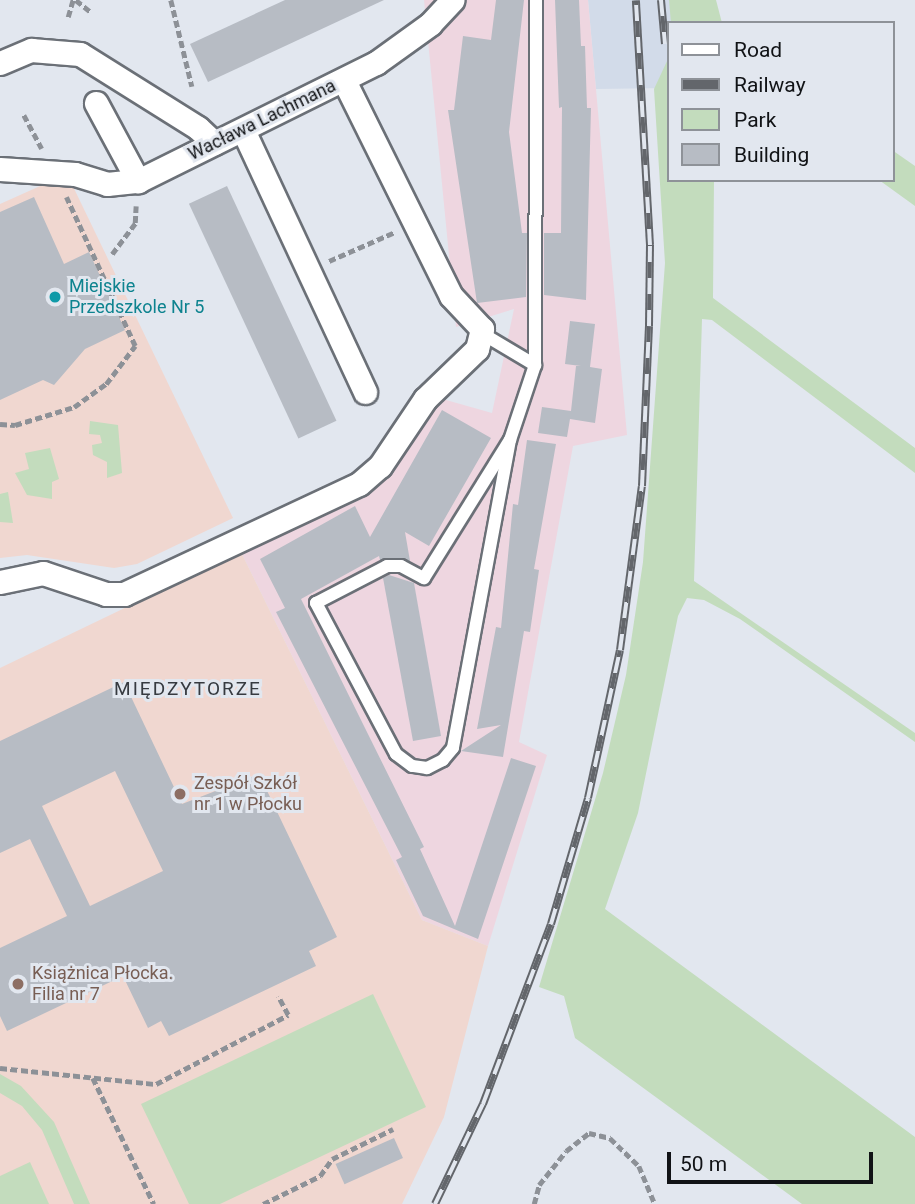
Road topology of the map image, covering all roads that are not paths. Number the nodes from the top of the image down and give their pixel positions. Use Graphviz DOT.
graph roads {
  1 [pos="452,0"];
  2 [pos="536,0"];
  3 [pos="0,63"];
  4 [pos="344,80"];
  5 [pos="96,103"];
  6 [pos="243,130"];
  7 [pos="214,143"];
  8 [pos="0,169"];
  9 [pos="138,181"];
  10 [pos="483,334"];
  11 [pos="535,365"];
  12 [pos="365,392"];
  13 [pos="510,440"];
  14 [pos="0,582"];
  1 -- 4 [label="street, Wacława Lachmana"];
  2 -- 11 [label="lane"];
  3 -- 7 [label="street"];
  4 -- 6 [label="street, Wacława Lachmana"];
  4 -- 10 [label="street"];
  5 -- 9 [label="street"];
  6 -- 7 [label="street, Wacława Lachmana"];
  6 -- 12 [label="street"];
  7 -- 9 [label="street, Wacława Lachmana"];
  8 -- 9 [label="street"];
  10 -- 11 [label="lane"];
  10 -- 14 [label="street"];
  11 -- 13 [label="lane"];
  13 -- 13 [label="lane"];
}
